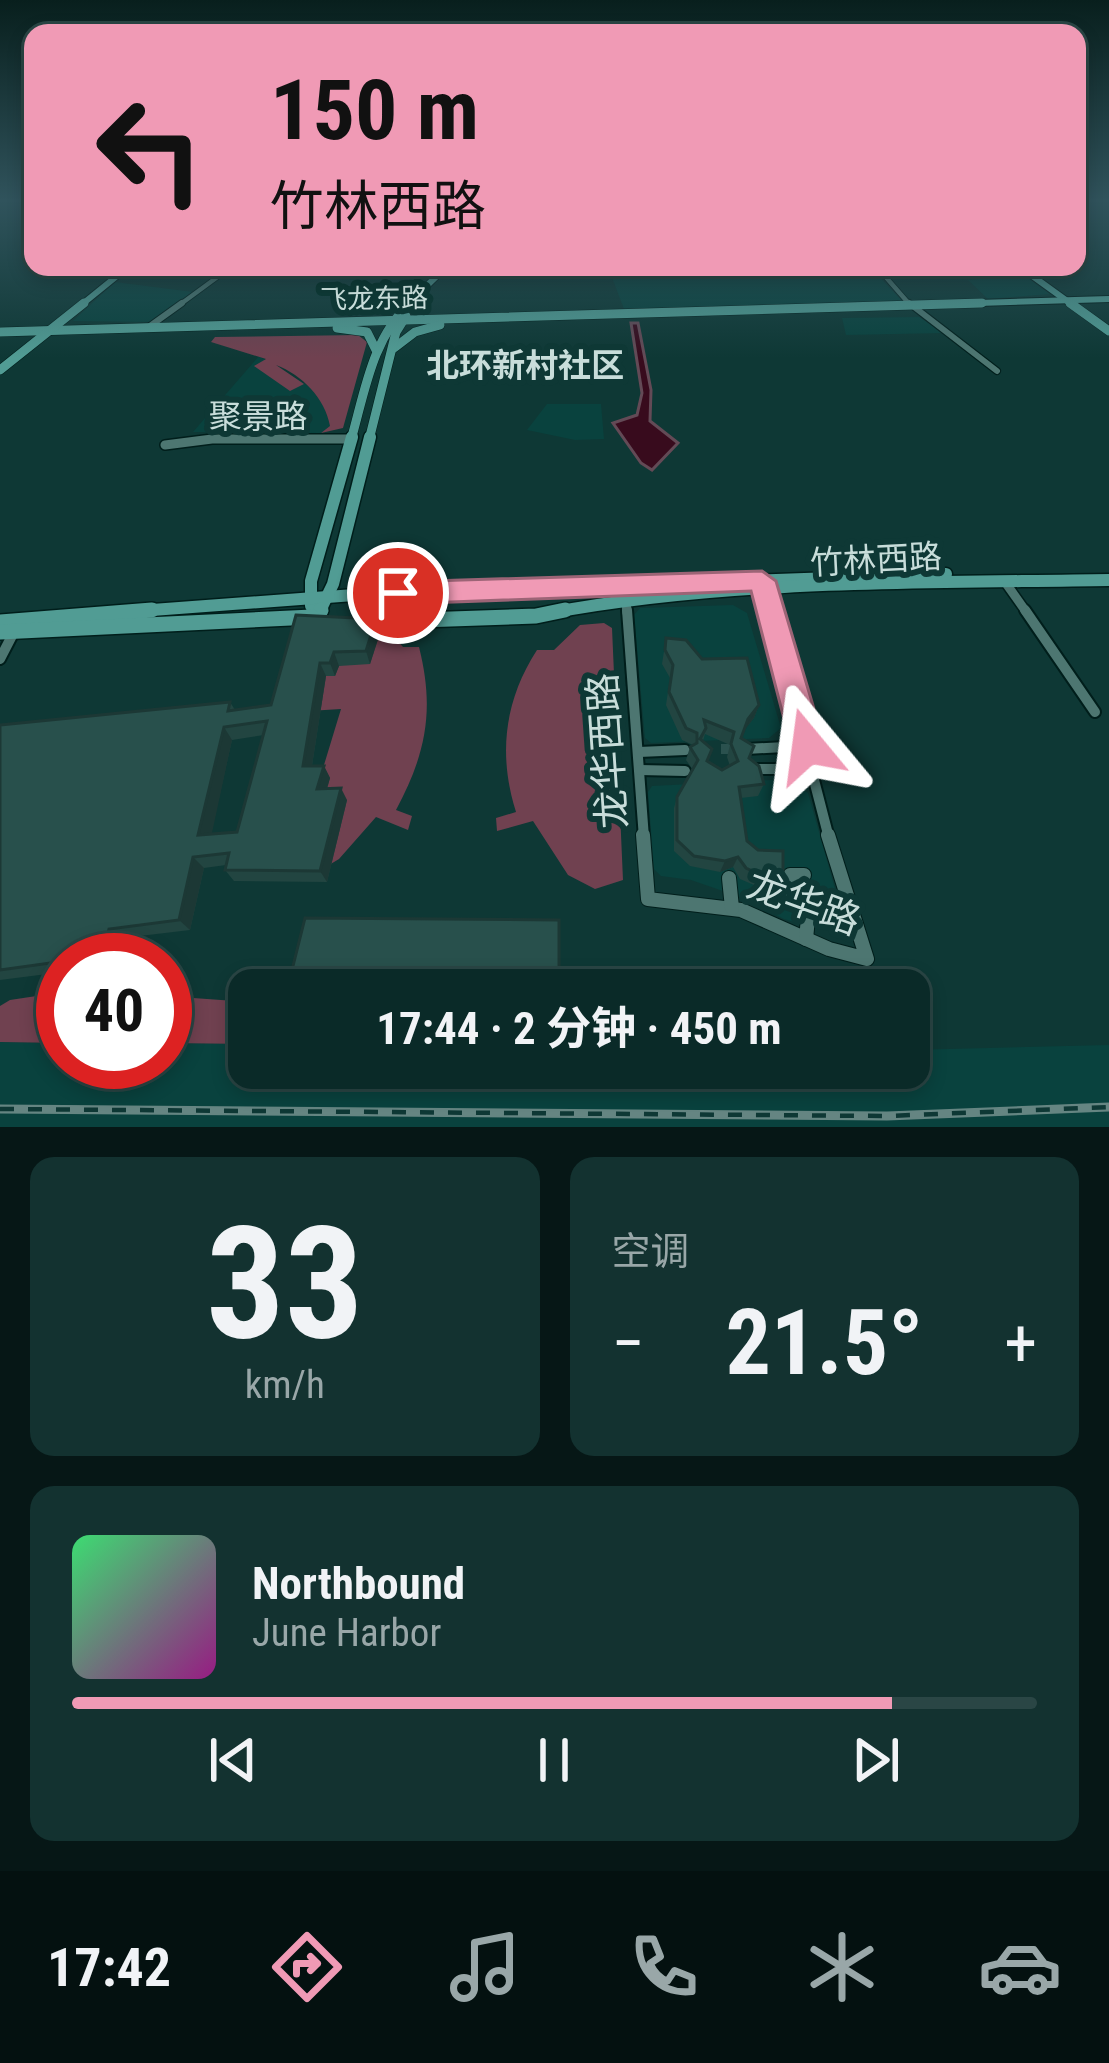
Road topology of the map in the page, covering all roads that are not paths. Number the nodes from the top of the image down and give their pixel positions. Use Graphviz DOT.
graph roads {
  1 [pos="114,276"];
  2 [pos="219,276"];
  3 [pos="442,276"];
  4 [pos="886,276"];
  5 [pos="1034,276"];
  6 [pos="1041,276"];
  7 [pos="1109,303"];
  8 [pos="1077,304"];
  9 [pos="913,308"];
  10 [pos="1109,322"];
  11 [pos="395,323"];
  12 [pos="440,325"];
  13 [pos="150,326"];
  14 [pos="336,328"];
  15 [pos="1109,331"];
  16 [pos="40,334"];
  17 [pos="0,335"];
  18 [pos="392,351"];
  19 [pos="376,352"];
  20 [pos="0,366"];
  21 [pos="997,371"];
  22 [pos="352,439"];
  23 [pos="165,445"];
  24 [pos="1109,577"];
  25 [pos="1005,582"];
  26 [pos="760,587"];
  27 [pos="626,599"];
  28 [pos="308,600"];
  29 [pos="327,601"];
  30 [pos="332,620"];
  31 [pos="0,622"];
  32 [pos="12,627"];
  33 [pos="0,659"];
  34 [pos="1095,712"];
  35 [pos="803,746"];
  36 [pos="746,748"];
  37 [pos="685,750"];
  38 [pos="639,752"];
  39 [pos="754,769"];
  40 [pos="808,769"];
  41 [pos="640,770"];
  42 [pos="685,771"];
  43 [pos="804,875"];
  44 [pos="729,878"];
  45 [pos="647,899"];
  46 [pos="732,908"];
  47 [pos="806,939"];
  1 -- 16 [label="main road"];
  2 -- 13 [label="street"];
  3 -- 11 [label="main road"];
  4 -- 9 [label="street"];
  5 -- 8 [label="main road"];
  6 -- 8 [label="main road"];
  7 -- 8 [label="main road, 飞龙东路"];
  8 -- 9 [label="main road, 飞龙东路"];
  8 -- 10 [label="main road"];
  8 -- 15 [label="main road"];
  9 -- 11 [label="main road, 飞龙东路"];
  9 -- 12 [label="main road, 飞龙东路"];
  9 -- 21 [label="street"];
  11 -- 12 [label="main road, 飞龙东路"];
  11 -- 13 [label="main road, 飞龙东路"];
  11 -- 14 [label="main road, 飞龙东路"];
  11 -- 18 [label="main road"];
  11 -- 19 [label="main road"];
  12 -- 18 [label="main road"];
  13 -- 16 [label="main road, 飞龙东路"];
  14 -- 16 [label="main road, 飞龙东路"];
  14 -- 19 [label="main road"];
  16 -- 17 [label="main road, 飞龙东路"];
  16 -- 20 [label="main road"];
  18 -- 29 [label="main road"];
  19 -- 22 [label="main road"];
  22 -- 23 [label="street, 聚景路"];
  22 -- 28 [label="main road"];
  24 -- 25 [label="main road, 竹林西路"];
  24 -- 26 [label="main road, 竹林西路"];
  25 -- 26 [label="main road, 竹林西路"];
  25 -- 34 [label="street"];
  26 -- 27 [label="main road, 竹林西路"];
  26 -- 29 [label="main road, 竹林西路"];
  26 -- 35 [label="street"];
  27 -- 30 [label="main road, 竹林西路"];
  27 -- 38 [label="street, 龙华西路"];
  28 -- 29 [label="main road, 竹林西路"];
  28 -- 30 [label="main road"];
  28 -- 32 [label="main road, 竹林西路"];
  29 -- 30 [label="main road"];
  30 -- 32 [label="main road, 竹林西路"];
  31 -- 32 [label="main road, 竹林西路"];
  32 -- 33 [label="street"];
  35 -- 36 [label="street"];
  35 -- 40 [label="street"];
  37 -- 38 [label="street"];
  38 -- 41 [label="street, 龙华西路"];
  39 -- 40 [label="street"];
  40 -- 47 [label="street, 龙华路"];
  41 -- 42 [label="street"];
  41 -- 45 [label="street, 龙华西路"];
  43 -- 47 [label="street"];
  44 -- 46 [label="street"];
  45 -- 46 [label="street, 龙华路"];
  46 -- 47 [label="street, 龙华路"];
}
